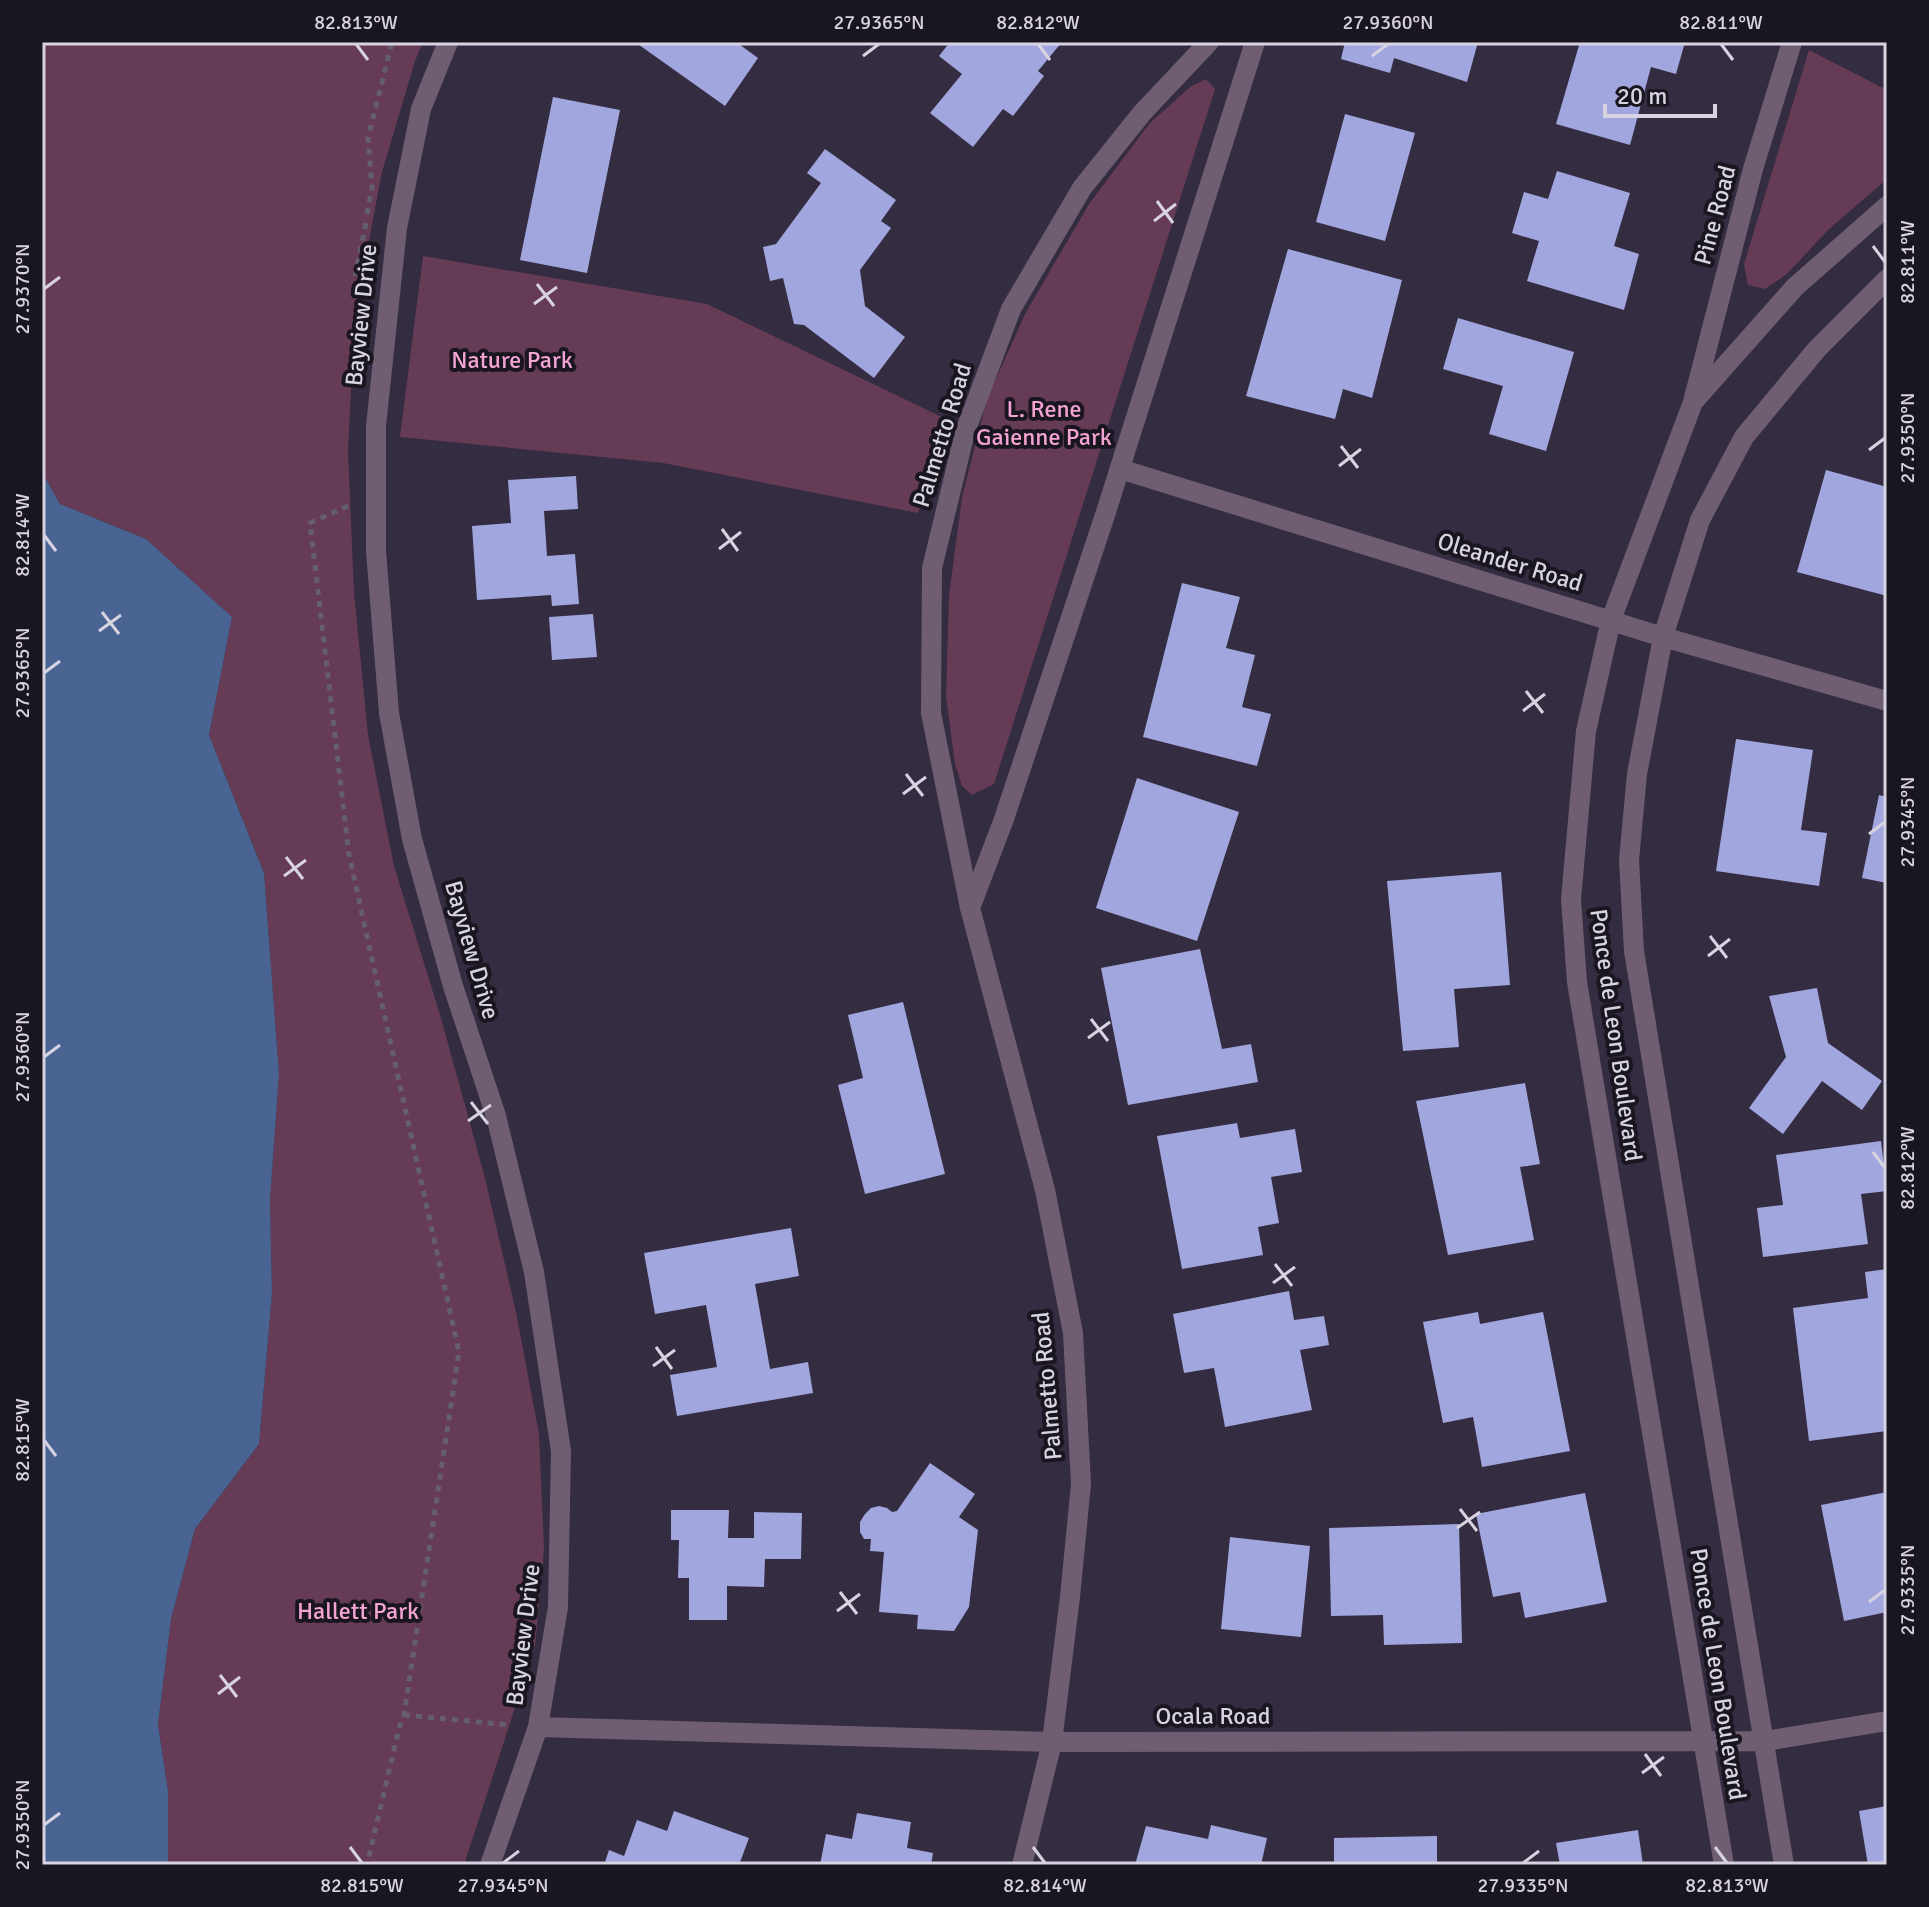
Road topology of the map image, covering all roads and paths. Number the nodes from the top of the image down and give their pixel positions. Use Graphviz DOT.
graph roads {
  1 [pos="392,42"];
  2 [pos="448,42"];
  3 [pos="1209,42"];
  4 [pos="1255,42"];
  5 [pos="1792,42"];
  6 [pos="1887,206"];
  7 [pos="355,276"];
  8 [pos="1887,279"];
  9 [pos="1693,402"];
  10 [pos="1120,469"];
  11 [pos="376,494"];
  12 [pos="1611,620"];
  13 [pos="1663,637"];
  14 [pos="1887,701"];
  15 [pos="970,908"];
  16 [pos="404,1715"];
  17 [pos="1887,1721"];
  18 [pos="538,1727"];
  19 [pos="1703,1741"];
  20 [pos="1765,1741"];
  21 [pos="1052,1742"];
  22 [pos="367,1865"];
  23 [pos="490,1865"];
  24 [pos="1022,1865"];
  25 [pos="1724,1865"];
  26 [pos="1784,1865"];
  1 -- 7 [label="path"];
  2 -- 11 [label="street, Bayview Drive"];
  3 -- 15 [label="street, Palmetto Road"];
  4 -- 10 [label="street"];
  5 -- 9 [label="street, Pine Road"];
  6 -- 9 [label="street, Ponce de Leon Boulevard"];
  8 -- 13 [label="street, Ponce de Leon Boulevard"];
  9 -- 12 [label="street, Ponce de Leon Boulevard"];
  10 -- 12 [label="street, Oleander Road"];
  10 -- 15 [label="street"];
  11 -- 16 [label="path"];
  11 -- 18 [label="street, Bayview Drive"];
  12 -- 13 [label="street, Oleander Road"];
  12 -- 19 [label="street, Ponce de Leon Boulevard"];
  13 -- 14 [label="street, Oleander Road"];
  13 -- 20 [label="street, Ponce de Leon Boulevard"];
  15 -- 21 [label="street, Palmetto Road"];
  16 -- 18 [label="path"];
  16 -- 22 [label="path"];
  17 -- 20 [label="street, Ocala Road"];
  18 -- 21 [label="street, Ocala Road"];
  18 -- 23 [label="street, Bayview Drive"];
  19 -- 20 [label="street, Ocala Road"];
  19 -- 21 [label="street, Ocala Road"];
  19 -- 25 [label="street, Ponce de Leon Boulevard"];
  20 -- 26 [label="street, Ponce de Leon Boulevard"];
  21 -- 24 [label="street, Palmetto Road"];
}
